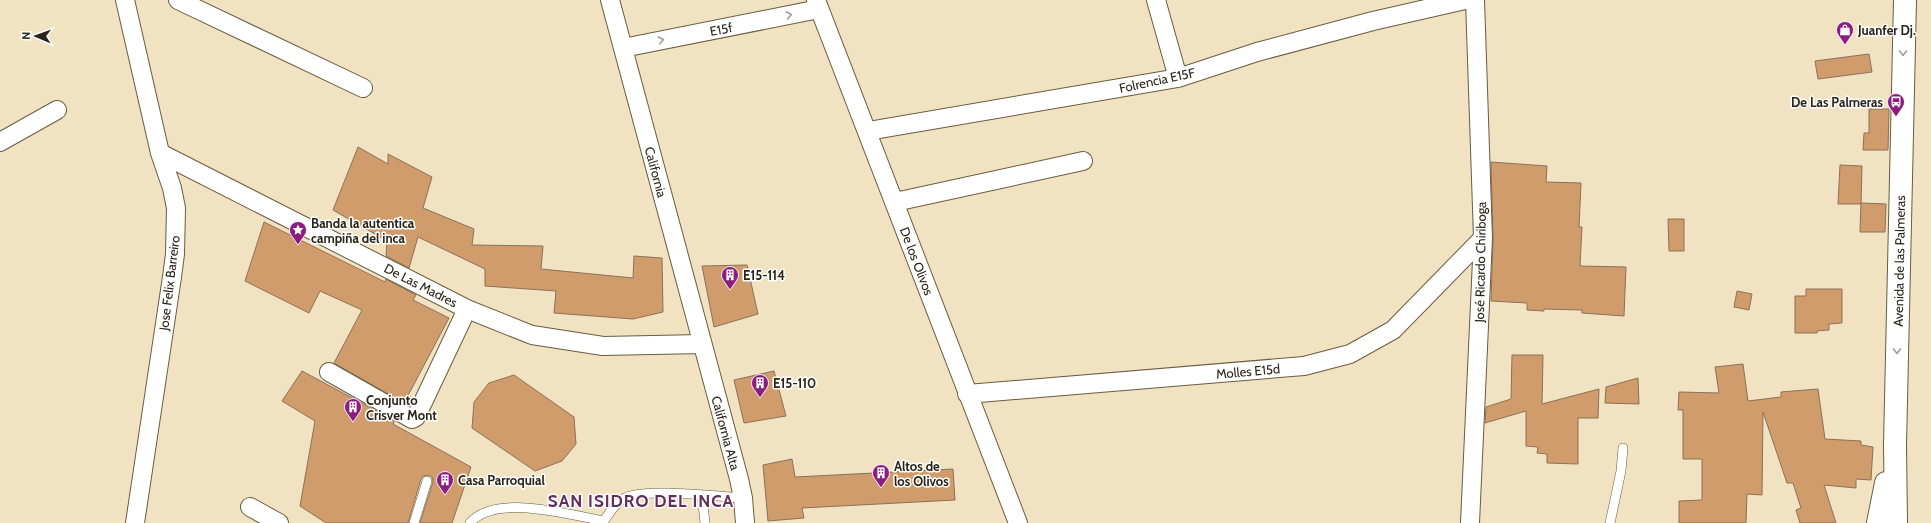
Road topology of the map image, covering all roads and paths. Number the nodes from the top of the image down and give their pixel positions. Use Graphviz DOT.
graph roads {
  1 [pos="125,0"];
  2 [pos="178,0"];
  3 [pos="610,0"];
  4 [pos="1156,0"];
  5 [pos="1465,0"];
  6 [pos="1474,0"];
  7 [pos="1905,0"];
  8 [pos="817,5"];
  9 [pos="623,48"];
  10 [pos="1178,78"];
  11 [pos="363,88"];
  12 [pos="57,110"];
  13 [pos="868,131"];
  14 [pos="0,142"];
  15 [pos="160,153"];
  16 [pos="1083,161"];
  17 [pos="895,202"];
  18 [pos="1483,238"];
  19 [pos="467,309"];
  20 [pos="702,344"];
  21 [pos="329,372"];
  22 [pos="967,394"];
  23 [pos="1895,445"];
  24 [pos="1623,448"];
  25 [pos="427,480"];
  26 [pos="702,496"];
  27 [pos="743,498"];
  28 [pos="250,507"];
  29 [pos="604,522"];
  30 [pos="135,523"];
  31 [pos="279,523"];
  32 [pos="414,523"];
  33 [pos="470,523"];
  34 [pos="705,523"];
  35 [pos="745,523"];
  36 [pos="1018,523"];
  37 [pos="1470,523"];
  38 [pos="1610,523"];
  39 [pos="1878,523"];
  40 [pos="1896,523"];
  1 -- 15 [label="street, Jose Felix Barreiro"];
  2 -- 11 [label="street"];
  3 -- 9 [label="street, California"];
  4 -- 10 [label="street"];
  5 -- 10 [label="street, Folrencia E15F"];
  6 -- 18 [label="street, José Ricardo Chiriboga"];
  7 -- 23 [label="main road, Avenida de las Palmeras, one-way"];
  9 -- 8 [label="street, E15f, one-way"];
  8 -- 13 [label="street, De los Olivos"];
  9 -- 20 [label="street, California"];
  10 -- 13 [label="street, Folrencia E15F"];
  12 -- 14 [label="street"];
  13 -- 17 [label="street, De los Olivos"];
  15 -- 19 [label="street, De Las Madres"];
  15 -- 30 [label="street, Jose Felix Barreiro"];
  16 -- 17 [label="street"];
  17 -- 22 [label="street, De los Olivos"];
  18 -- 22 [label="street, Molles E15d"];
  18 -- 37 [label="street, José Ricardo Chiriboga"];
  19 -- 20 [label="street, De Las Madres"];
  19 -- 21 [label="street"];
  20 -- 27 [label="street, California Alta"];
  22 -- 36 [label="street, De los Olivos"];
  23 -- 39 [label="main road"];
  23 -- 40 [label="main road, Avenida de las Palmeras"];
  24 -- 38 [label="lane"];
  25 -- 32 [label="lane"];
  26 -- 27 [label="lane"];
  26 -- 29 [label="lane"];
  26 -- 34 [label="lane"];
  27 -- 35 [label="street, California Alta"];
  28 -- 31 [label="street"];
  29 -- 33 [label="lane"];
}
